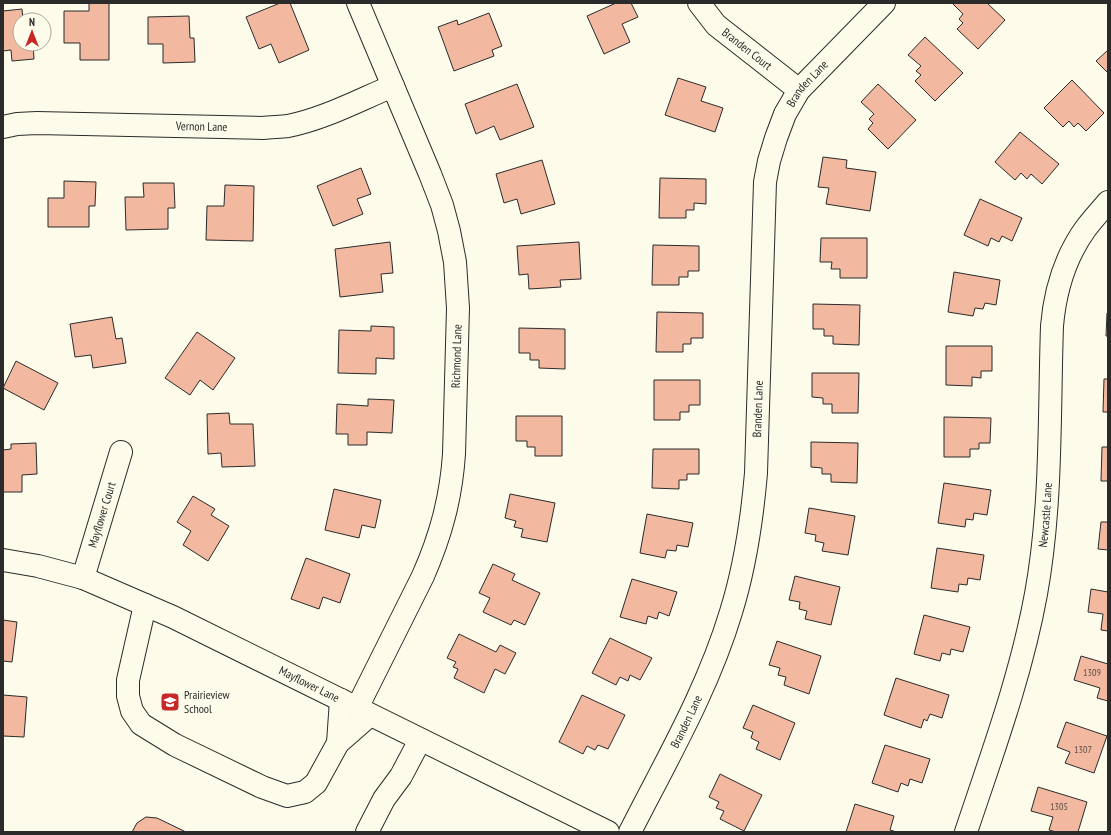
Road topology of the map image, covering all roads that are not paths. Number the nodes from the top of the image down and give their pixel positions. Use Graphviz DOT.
graph roads {
  1 [pos="358,3"];
  2 [pos="699,3"];
  3 [pos="884,3"];
  4 [pos="393,86"];
  5 [pos="799,90"];
  6 [pos="3,127"];
  7 [pos="1108,202"];
  8 [pos="121,452"];
  9 [pos="3,560"];
  10 [pos="83,578"];
  11 [pos="145,605"];
  12 [pos="356,708"];
  13 [pos="420,740"];
  14 [pos="338,743"];
  15 [pos="367,832"];
  16 [pos="608,832"];
  17 [pos="630,832"];
  18 [pos="966,832"];
  1 -- 4 [label="street, Richmond Lane"];
  2 -- 5 [label="street, Branden Court"];
  3 -- 5 [label="street, Branden Lane"];
  4 -- 6 [label="street, Vernon Lane"];
  4 -- 12 [label="street, Richmond Lane"];
  5 -- 17 [label="street, Branden Lane"];
  7 -- 18 [label="street, Newcastle Lane"];
  8 -- 10 [label="street, Mayflower Court"];
  9 -- 10 [label="street, Mayflower Lane"];
  10 -- 11 [label="street, Mayflower Lane"];
  11 -- 12 [label="street, Mayflower Lane"];
  11 -- 14 [label="street"];
  12 -- 13 [label="street, Mayflower Lane"];
  12 -- 14 [label="street"];
  12 -- 14 [label="street"];
  13 -- 15 [label="street"];
  13 -- 16 [label="street, Mayflower Lane"];
}
